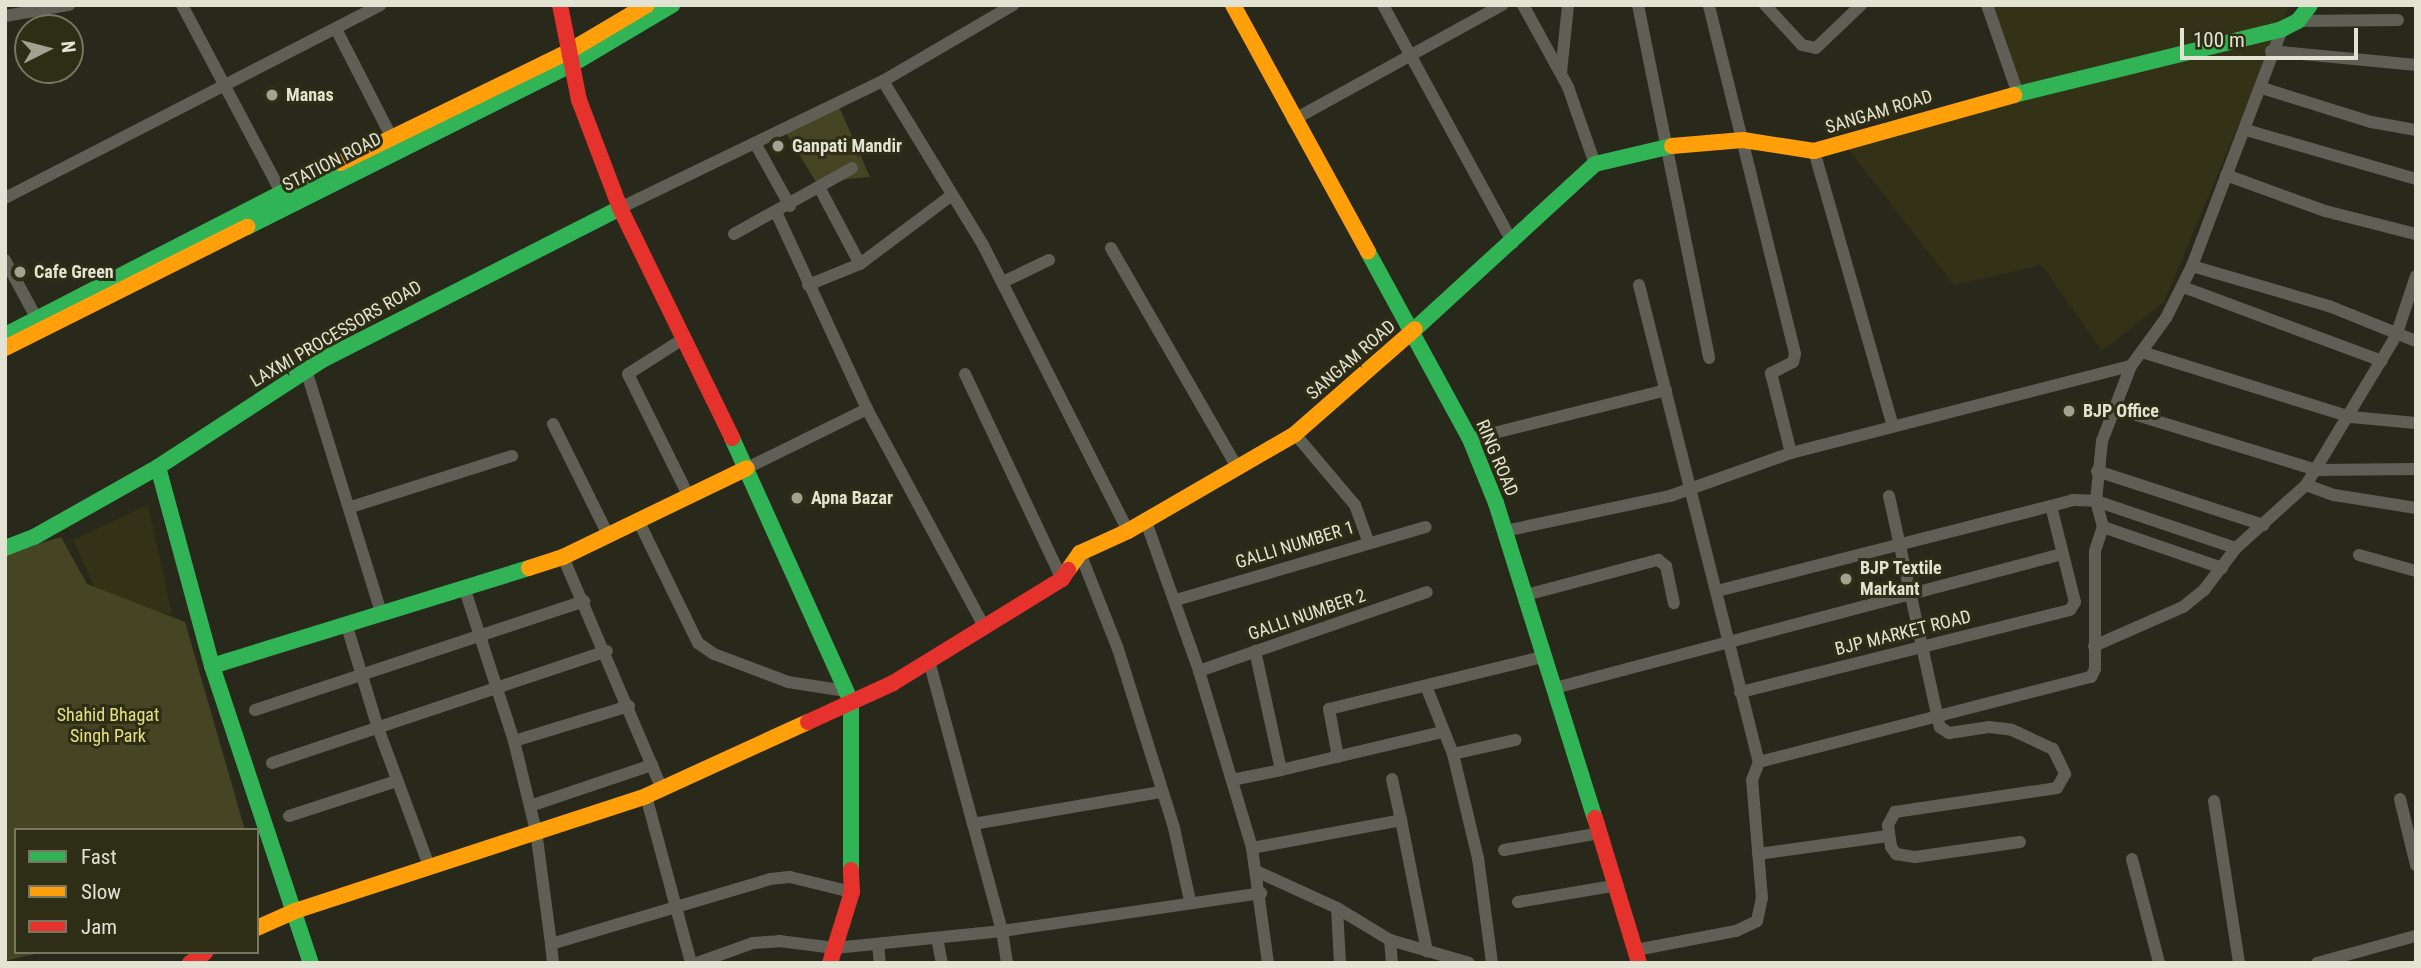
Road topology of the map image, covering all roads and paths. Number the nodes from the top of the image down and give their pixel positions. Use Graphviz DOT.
graph roads {
  1 [pos="69,5"];
  2 [pos="182,5"];
  3 [pos="380,5"];
  4 [pos="560,5"];
  5 [pos="647,5"];
  6 [pos="672,5"];
  7 [pos="1013,5"];
  8 [pos="1233,5"];
  9 [pos="1383,5"];
  10 [pos="1502,5"];
  11 [pos="1523,5"];
  12 [pos="1569,5"];
  13 [pos="1637,5"];
  14 [pos="1765,5"];
  15 [pos="1987,5"];
  16 [pos="2310,5"];
  17 [pos="1709,6"];
  18 [pos="1860,6"];
  19 [pos="5,16"];
  20 [pos="2398,20"];
  21 [pos="2298,21"];
  22 [pos="335,29"];
  23 [pos="2282,29"];
  24 [pos="2271,51"];
  25 [pos="1410,57"];
  26 [pos="568,60"];
  27 [pos="2416,65"];
  28 [pos="1561,73"];
  29 [pos="883,81"];
  30 [pos="223,87"];
  31 [pos="2262,88"];
  32 [pos="2018,94"];
  33 [pos="1293,120"];
  34 [pos="2246,130"];
  35 [pos="2416,130"];
  36 [pos="391,138"];
  37 [pos="1743,140"];
  38 [pos="755,143"];
  39 [pos="1668,146"];
  40 [pos="1814,151"];
  41 [pos="1595,164"];
  42 [pos="852,168"];
  43 [pos="2226,175"];
  44 [pos="2416,179"];
  45 [pos="820,187"];
  46 [pos="281,192"];
  47 [pos="952,194"];
  48 [pos="5,198"];
  49 [pos="790,206"];
  50 [pos="620,208"];
  51 [pos="776,212"];
  52 [pos="734,234"];
  53 [pos="2416,234"];
  54 [pos="1513,243"];
  55 [pos="1111,248"];
  56 [pos="5,260"];
  57 [pos="1049,260"];
  58 [pos="860,264"];
  59 [pos="2192,266"];
  60 [pos="2416,276"];
  61 [pos="1003,282"];
  62 [pos="808,285"];
  63 [pos="1639,285"];
  64 [pos="2183,287"];
  65 [pos="37,319"];
  66 [pos="1412,332"];
  67 [pos="5,335"];
  68 [pos="2396,335"];
  69 [pos="683,339"];
  70 [pos="2416,341"];
  71 [pos="5,348"];
  72 [pos="2142,352"];
  73 [pos="1709,358"];
  74 [pos="2382,361"];
  75 [pos="2131,366"];
  76 [pos="306,370"];
  77 [pos="965,374"];
  78 [pos="1666,390"];
  79 [pos="867,409"];
  80 [pos="2117,409"];
  81 [pos="2350,417"];
  82 [pos="2416,423"];
  83 [pos="553,424"];
  84 [pos="1893,426"];
  85 [pos="1295,434"];
  86 [pos="1470,439"];
  87 [pos="1791,453"];
  88 [pos="512,456"];
  89 [pos="158,467"];
  90 [pos="747,468"];
  91 [pos="1238,469"];
  92 [pos="2416,469"];
  93 [pos="2316,470"];
  94 [pos="2097,471"];
  95 [pos="2306,485"];
  96 [pos="1692,487"];
  97 [pos="1889,496"];
  98 [pos="690,497"];
  99 [pos="2096,501"];
  100 [pos="2051,506"];
  101 [pos="351,507"];
  102 [pos="2416,508"];
  103 [pos="1145,519"];
  104 [pos="638,520"];
  105 [pos="2263,525"];
  106 [pos="1426,527"];
  107 [pos="2103,527"];
  108 [pos="1128,531"];
  109 [pos="1505,531"];
  110 [pos="607,533"];
  111 [pos="1368,541"];
  112 [pos="1900,545"];
  113 [pos="5,548"];
  114 [pos="2236,548"];
  115 [pos="1080,553"];
  116 [pos="2062,554"];
  117 [pos="2359,555"];
  118 [pos="564,557"];
  119 [pos="2222,568"];
  120 [pos="2416,571"];
  121 [pos="1062,579"];
  122 [pos="464,587"];
  123 [pos="1717,591"];
  124 [pos="1427,592"];
  125 [pos="1526,595"];
  126 [pos="1912,597"];
  127 [pos="1176,600"];
  128 [pos="584,601"];
  129 [pos="1674,603"];
  130 [pos="381,612"];
  131 [pos="346,623"];
  132 [pos="985,628"];
  133 [pos="482,636"];
  134 [pos="1728,646"];
  135 [pos="1924,646"];
  136 [pos="2094,646"];
  137 [pos="607,651"];
  138 [pos="1255,651"];
  139 [pos="1546,656"];
  140 [pos="929,661"];
  141 [pos="212,666"];
  142 [pos="1199,671"];
  143 [pos="362,677"];
  144 [pos="1426,686"];
  145 [pos="1555,688"];
  146 [pos="498,690"];
  147 [pos="1740,692"];
  148 [pos="849,696"];
  149 [pos="629,706"];
  150 [pos="256,710"];
  151 [pos="1939,719"];
  152 [pos="378,729"];
  153 [pos="1442,732"];
  154 [pos="1514,740"];
  155 [pos="514,741"];
  156 [pos="1453,754"];
  157 [pos="1338,757"];
  158 [pos="1759,762"];
  159 [pos="272,763"];
  160 [pos="652,765"];
  161 [pos="1281,770"];
  162 [pos="1392,779"];
  163 [pos="1233,780"];
  164 [pos="397,781"];
  165 [pos="662,789"];
  166 [pos="1160,792"];
  167 [pos="646,796"];
  168 [pos="2400,799"];
  169 [pos="2214,801"];
  170 [pos="530,806"];
  171 [pos="289,816"];
  172 [pos="1401,820"];
  173 [pos="973,824"];
  174 [pos="536,831"];
  175 [pos="1600,833"];
  176 [pos="1888,835"];
  177 [pos="2020,842"];
  178 [pos="1252,848"];
  179 [pos="1504,850"];
  180 [pos="1758,854"];
  181 [pos="2132,859"];
  182 [pos="2416,865"];
  183 [pos="429,866"];
  184 [pos="1258,872"];
  185 [pos="1618,885"];
  186 [pos="852,892"];
  187 [pos="1261,893"];
  188 [pos="1190,901"];
  189 [pos="1518,902"];
  190 [pos="678,907"];
  191 [pos="1337,908"];
  192 [pos="295,911"];
  193 [pos="259,927"];
  194 [pos="1002,931"];
  195 [pos="2416,936"];
  196 [pos="937,938"];
  197 [pos="1390,940"];
  198 [pos="551,944"];
  199 [pos="878,945"];
  200 [pos="1427,951"];
  201 [pos="832,955"];
  202 [pos="1637,956"];
  203 [pos="2364,957"];
  204 [pos="311,963"];
  205 [pos="553,963"];
  206 [pos="691,963"];
  207 [pos="697,963"];
  208 [pos="880,963"];
  209 [pos="942,963"];
  210 [pos="1007,963"];
  211 [pos="1268,963"];
  212 [pos="1340,963"];
  213 [pos="1392,963"];
  214 [pos="1469,963"];
  215 [pos="1492,963"];
  216 [pos="2159,963"];
  217 [pos="2239,963"];
  218 [pos="2317,963"];
  1 -- 19 [label="street"];
  2 -- 30 [label="street"];
  3 -- 22 [label="street"];
  4 -- 26 [label="street"];
  5 -- 26 [label="street, STATION ROAD"];
  6 -- 26 [label="street, STATION ROAD"];
  7 -- 29 [label="street"];
  8 -- 33 [label="street, RING ROAD"];
  9 -- 25 [label="street"];
  10 -- 25 [label="street"];
  11 -- 28 [label="street"];
  12 -- 28 [label="street"];
  13 -- 39 [label="street"];
  14 -- 18 [label="street"];
  15 -- 32 [label="street"];
  16 -- 21 [label="street, SANGAM ROAD"];
  17 -- 37 [label="street"];
  20 -- 21 [label="street"];
  21 -- 23 [label="street, SANGAM ROAD"];
  22 -- 30 [label="street"];
  22 -- 36 [label="street"];
  23 -- 24 [label="street"];
  23 -- 32 [label="street, SANGAM ROAD"];
  24 -- 27 [label="street"];
  24 -- 31 [label="street"];
  25 -- 33 [label="street"];
  25 -- 54 [label="street"];
  26 -- 36 [label="street, STATION ROAD"];
  26 -- 50 [label="street"];
  26 -- 71 [label="street, STATION ROAD"];
  28 -- 41 [label="street"];
  29 -- 38 [label="street"];
  29 -- 47 [label="street"];
  30 -- 46 [label="street"];
  30 -- 48 [label="street"];
  31 -- 34 [label="street"];
  31 -- 35 [label="street"];
  32 -- 40 [label="street, SANGAM ROAD"];
  33 -- 66 [label="street, RING ROAD"];
  34 -- 43 [label="street"];
  34 -- 44 [label="street"];
  36 -- 46 [label="street, STATION ROAD"];
  37 -- 39 [label="street, SANGAM ROAD"];
  37 -- 40 [label="street, SANGAM ROAD"];
  37 -- 87 [label="street"];
  38 -- 49 [label="street"];
  38 -- 50 [label="street"];
  39 -- 41 [label="street, SANGAM ROAD"];
  39 -- 73 [label="street"];
  40 -- 84 [label="street"];
  41 -- 54 [label="street, SANGAM ROAD"];
  42 -- 45 [label="street"];
  43 -- 53 [label="street"];
  43 -- 59 [label="street"];
  45 -- 49 [label="street"];
  45 -- 58 [label="street"];
  46 -- 65 [label="street, STATION ROAD"];
  47 -- 58 [label="street"];
  47 -- 61 [label="street"];
  49 -- 51 [label="street"];
  50 -- 69 [label="street"];
  50 -- 76 [label="street, LAXMI PROCESSORS ROAD"];
  51 -- 52 [label="street"];
  51 -- 62 [label="street"];
  54 -- 66 [label="street, SANGAM ROAD"];
  55 -- 91 [label="street"];
  56 -- 65 [label="street"];
  57 -- 61 [label="street"];
  58 -- 62 [label="street"];
  59 -- 64 [label="street"];
  59 -- 68 [label="street"];
  60 -- 68 [label="street"];
  61 -- 108 [label="street"];
  62 -- 79 [label="street"];
  63 -- 78 [label="street"];
  64 -- 72 [label="street"];
  64 -- 74 [label="street"];
  65 -- 67 [label="street, STATION ROAD"];
  66 -- 85 [label="street, SANGAM ROAD"];
  66 -- 86 [label="street, RING ROAD"];
  68 -- 70 [label="street"];
  68 -- 74 [label="street"];
  69 -- 90 [label="street"];
  69 -- 98 [label="street"];
  72 -- 75 [label="street"];
  72 -- 81 [label="street"];
  74 -- 81 [label="street"];
  75 -- 80 [label="street"];
  75 -- 84 [label="street"];
  76 -- 89 [label="street, LAXMI PROCESSORS ROAD"];
  76 -- 101 [label="street"];
  77 -- 121 [label="street"];
  78 -- 86 [label="street"];
  78 -- 96 [label="street"];
  79 -- 90 [label="street"];
  79 -- 132 [label="street"];
  80 -- 93 [label="street"];
  80 -- 94 [label="street"];
  81 -- 82 [label="street"];
  81 -- 93 [label="street"];
  83 -- 110 [label="street"];
  84 -- 87 [label="street"];
  85 -- 91 [label="street, SANGAM ROAD"];
  85 -- 111 [label="street"];
  86 -- 109 [label="street, RING ROAD"];
  87 -- 96 [label="street"];
  88 -- 101 [label="street"];
  89 -- 113 [label="street, LAXMI PROCESSORS ROAD"];
  89 -- 141 [label="street"];
  90 -- 98 [label="street"];
  90 -- 148 [label="street"];
  91 -- 103 [label="street, SANGAM ROAD"];
  92 -- 93 [label="street"];
  93 -- 95 [label="street"];
  94 -- 99 [label="street"];
  94 -- 105 [label="street"];
  95 -- 102 [label="street"];
  95 -- 105 [label="street"];
  96 -- 109 [label="street"];
  96 -- 123 [label="street"];
  97 -- 112 [label="street"];
  98 -- 104 [label="street"];
  99 -- 100 [label="street"];
  99 -- 107 [label="street"];
  99 -- 114 [label="street"];
  100 -- 112 [label="street"];
  100 -- 116 [label="street"];
  101 -- 130 [label="street"];
  103 -- 108 [label="street, SANGAM ROAD"];
  103 -- 127 [label="street"];
  104 -- 110 [label="street"];
  104 -- 148 [label="street"];
  105 -- 114 [label="street"];
  106 -- 111 [label="street, GALLI NUMBER 1"];
  107 -- 119 [label="street"];
  107 -- 136 [label="street"];
  108 -- 115 [label="street, SANGAM ROAD"];
  109 -- 125 [label="street, RING ROAD"];
  110 -- 118 [label="street"];
  111 -- 127 [label="street, GALLI NUMBER 1"];
  112 -- 123 [label="street"];
  112 -- 126 [label="street"];
  114 -- 119 [label="street"];
  115 -- 121 [label="street"];
  115 -- 166 [label="street"];
  116 -- 126 [label="street"];
  116 -- 135 [label="street, BJP MARKET ROAD"];
  117 -- 120 [label="street"];
  118 -- 122 [label="street"];
  118 -- 128 [label="street"];
  119 -- 136 [label="street"];
  121 -- 132 [label="street"];
  122 -- 130 [label="street"];
  122 -- 133 [label="street"];
  123 -- 134 [label="street"];
  124 -- 138 [label="street, GALLI NUMBER 2"];
  125 -- 129 [label="street"];
  125 -- 139 [label="street, RING ROAD"];
  126 -- 134 [label="street"];
  126 -- 135 [label="street"];
  127 -- 142 [label="street"];
  128 -- 133 [label="street"];
  128 -- 137 [label="street"];
  130 -- 131 [label="street"];
  131 -- 141 [label="street"];
  131 -- 143 [label="street"];
  132 -- 140 [label="street"];
  133 -- 143 [label="street"];
  133 -- 146 [label="street"];
  134 -- 145 [label="street"];
  134 -- 147 [label="street"];
  135 -- 147 [label="street, BJP MARKET ROAD"];
  135 -- 151 [label="street"];
  136 -- 151 [label="street"];
  137 -- 146 [label="street"];
  137 -- 149 [label="street"];
  138 -- 142 [label="street, GALLI NUMBER 2"];
  138 -- 161 [label="street"];
  139 -- 144 [label="street"];
  139 -- 145 [label="street, RING ROAD"];
  140 -- 148 [label="street"];
  140 -- 173 [label="street"];
  141 -- 192 [label="street"];
  142 -- 163 [label="street"];
  143 -- 150 [label="street"];
  143 -- 152 [label="street"];
  144 -- 153 [label="street"];
  144 -- 157 [label="street"];
  145 -- 175 [label="street, RING ROAD"];
  146 -- 152 [label="street"];
  146 -- 155 [label="street"];
  147 -- 158 [label="street"];
  148 -- 165 [label="street"];
  148 -- 186 [label="street"];
  149 -- 155 [label="street"];
  149 -- 160 [label="street"];
  151 -- 158 [label="street"];
  151 -- 176 [label="street"];
  152 -- 159 [label="street"];
  152 -- 164 [label="street"];
  153 -- 156 [label="street"];
  153 -- 157 [label="street"];
  154 -- 156 [label="street"];
  155 -- 170 [label="street"];
  156 -- 215 [label="street"];
  157 -- 161 [label="street"];
  158 -- 180 [label="street"];
  160 -- 165 [label="street"];
  160 -- 170 [label="street"];
  161 -- 163 [label="street"];
  162 -- 172 [label="street"];
  163 -- 178 [label="street"];
  164 -- 171 [label="street"];
  164 -- 183 [label="street"];
  165 -- 167 [label="street"];
  166 -- 173 [label="street"];
  166 -- 188 [label="street"];
  167 -- 174 [label="street"];
  167 -- 190 [label="street"];
  168 -- 182 [label="street"];
  169 -- 217 [label="street"];
  170 -- 174 [label="street"];
  172 -- 178 [label="street"];
  172 -- 200 [label="street"];
  173 -- 194 [label="street"];
  174 -- 183 [label="street"];
  174 -- 198 [label="street"];
  175 -- 179 [label="street"];
  175 -- 185 [label="street, RING ROAD"];
  176 -- 177 [label="street"];
  176 -- 180 [label="street"];
  178 -- 184 [label="street"];
  180 -- 202 [label="street"];
  181 -- 216 [label="street"];
  183 -- 192 [label="street"];
  184 -- 187 [label="street"];
  184 -- 191 [label="street"];
  185 -- 189 [label="street"];
  185 -- 202 [label="street, RING ROAD"];
  186 -- 190 [label="street"];
  186 -- 201 [label="street"];
  187 -- 188 [label="street"];
  187 -- 211 [label="street"];
  188 -- 194 [label="street"];
  190 -- 198 [label="street"];
  190 -- 206 [label="street"];
  191 -- 197 [label="street"];
  191 -- 212 [label="street"];
  192 -- 193 [label="street"];
  192 -- 204 [label="street"];
  194 -- 196 [label="street"];
  194 -- 210 [label="street"];
  195 -- 203 [label="street"];
  196 -- 199 [label="street"];
  196 -- 209 [label="street"];
  197 -- 200 [label="street"];
  197 -- 213 [label="street"];
  198 -- 205 [label="street"];
  199 -- 201 [label="street"];
  199 -- 208 [label="street"];
  200 -- 214 [label="street"];
  201 -- 207 [label="street"];
  203 -- 218 [label="street"];
}
